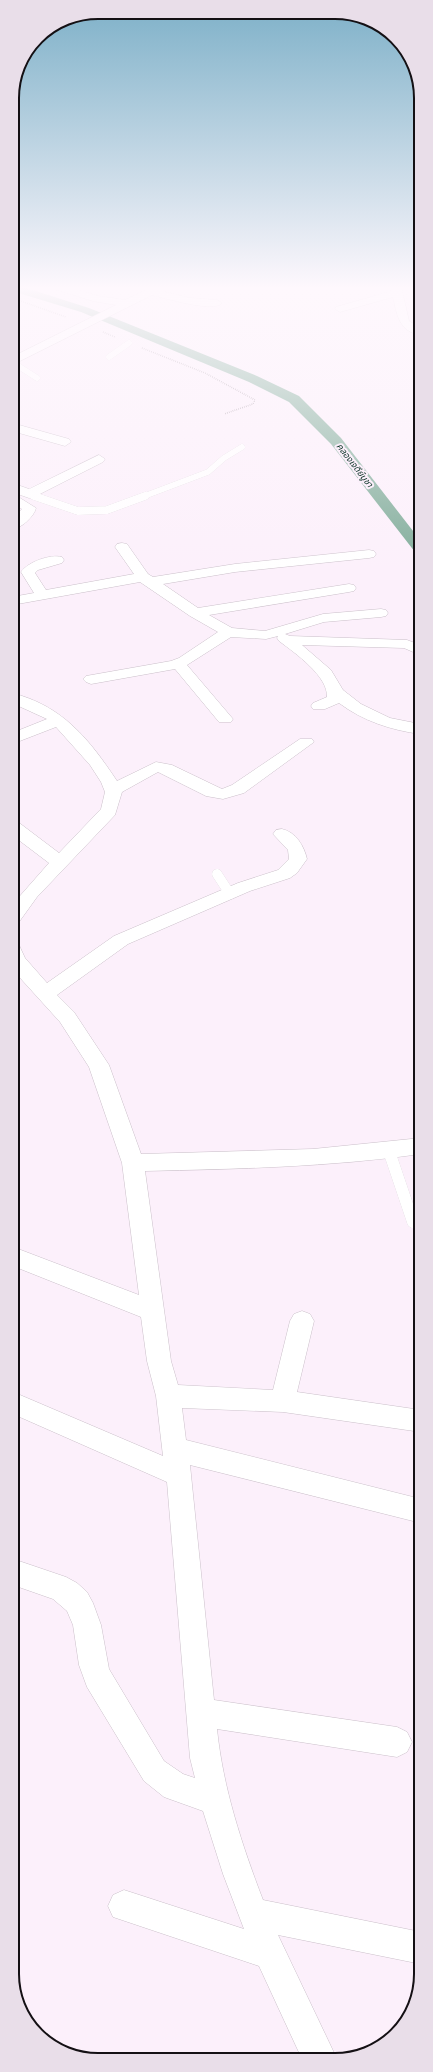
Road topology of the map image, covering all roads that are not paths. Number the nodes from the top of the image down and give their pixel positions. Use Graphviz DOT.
graph roads {
  1 [pos="19,429"];
  2 [pos="65,442"];
  3 [pos="242,447"];
  4 [pos="99,459"];
  5 [pos="19,490"];
  6 [pos="29,494"];
  7 [pos="19,501"];
  8 [pos="19,520"];
  9 [pos="122,547"];
  10 [pos="368,554"];
  11 [pos="57,560"];
  12 [pos="146,579"];
  13 [pos="349,588"];
  14 [pos="42,595"];
  15 [pos="19,600"];
  16 [pos="381,612"];
  17 [pos="195,613"];
  18 [pos="228,632"];
  19 [pos="282,636"];
  20 [pos="414,648"];
  21 [pos="178,664"];
  22 [pos="91,679"];
  23 [pos="335,691"];
  24 [pos="19,700"];
  25 [pos="319,706"];
  26 [pos="58,720"];
  27 [pos="225,720"];
  28 [pos="414,728"];
  29 [pos="19,736"];
  30 [pos="306,742"];
  31 [pos="113,790"];
  32 [pos="19,831"];
  33 [pos="282,834"];
  34 [pos="60,863"];
  35 [pos="218,874"];
  36 [pos="230,894"];
  37 [pos="19,909"];
  38 [pos="19,963"];
  39 [pos="46,993"];
  40 [pos="414,1147"];
  41 [pos="389,1151"];
  42 [pos="133,1163"];
  43 [pos="413,1222"];
  44 [pos="19,1259"];
  45 [pos="151,1310"];
  46 [pos="302,1321"];
  47 [pos="168,1396"];
  48 [pos="283,1401"];
  49 [pos="19,1406"];
  50 [pos="414,1420"];
  51 [pos="174,1449"];
  52 [pos="180,1475"];
  53 [pos="414,1509"];
  54 [pos="19,1574"];
  55 [pos="201,1712"];
  56 [pos="397,1742"];
  57 [pos="213,1799"];
  58 [pos="124,1906"];
  59 [pos="254,1914"];
  60 [pos="414,1947"];
  61 [pos="271,1954"];
  62 [pos="317,2053"];
  1 -- 2 [label="street"];
  3 -- 6 [label="lane"];
  4 -- 6 [label="street"];
  5 -- 6 [label="street"];
  7 -- 8 [label="street"];
  9 -- 12 [label="street"];
  10 -- 12 [label="street"];
  11 -- 14 [label="street"];
  12 -- 14 [label="street"];
  12 -- 17 [label="street"];
  13 -- 17 [label="street"];
  14 -- 15 [label="street"];
  16 -- 19 [label="street"];
  17 -- 18 [label="street"];
  18 -- 19 [label="street"];
  18 -- 21 [label="street"];
  19 -- 20 [label="street"];
  19 -- 23 [label="street"];
  21 -- 22 [label="street"];
  21 -- 27 [label="street"];
  23 -- 25 [label="street"];
  23 -- 28 [label="street"];
  24 -- 26 [label="street"];
  26 -- 29 [label="street"];
  26 -- 31 [label="street"];
  30 -- 31 [label="street"];
  31 -- 34 [label="street"];
  32 -- 34 [label="street"];
  33 -- 36 [label="street"];
  34 -- 37 [label="street"];
  35 -- 36 [label="lane"];
  36 -- 39 [label="street"];
  38 -- 39 [label="street"];
  39 -- 42 [label="street"];
  40 -- 41 [label="street"];
  41 -- 42 [label="street"];
  41 -- 43 [label="lane"];
  42 -- 45 [label="street"];
  44 -- 45 [label="street"];
  45 -- 47 [label="street"];
  46 -- 48 [label="street"];
  47 -- 48 [label="street"];
  47 -- 51 [label="street"];
  48 -- 50 [label="street"];
  49 -- 52 [label="street"];
  51 -- 52 [label="street"];
  51 -- 53 [label="street"];
  52 -- 55 [label="street"];
  54 -- 57 [label="street"];
  55 -- 56 [label="street"];
  55 -- 57 [label="street"];
  57 -- 59 [label="street"];
  58 -- 61 [label="street"];
  59 -- 60 [label="street"];
  59 -- 61 [label="street"];
  61 -- 62 [label="street"];
}
